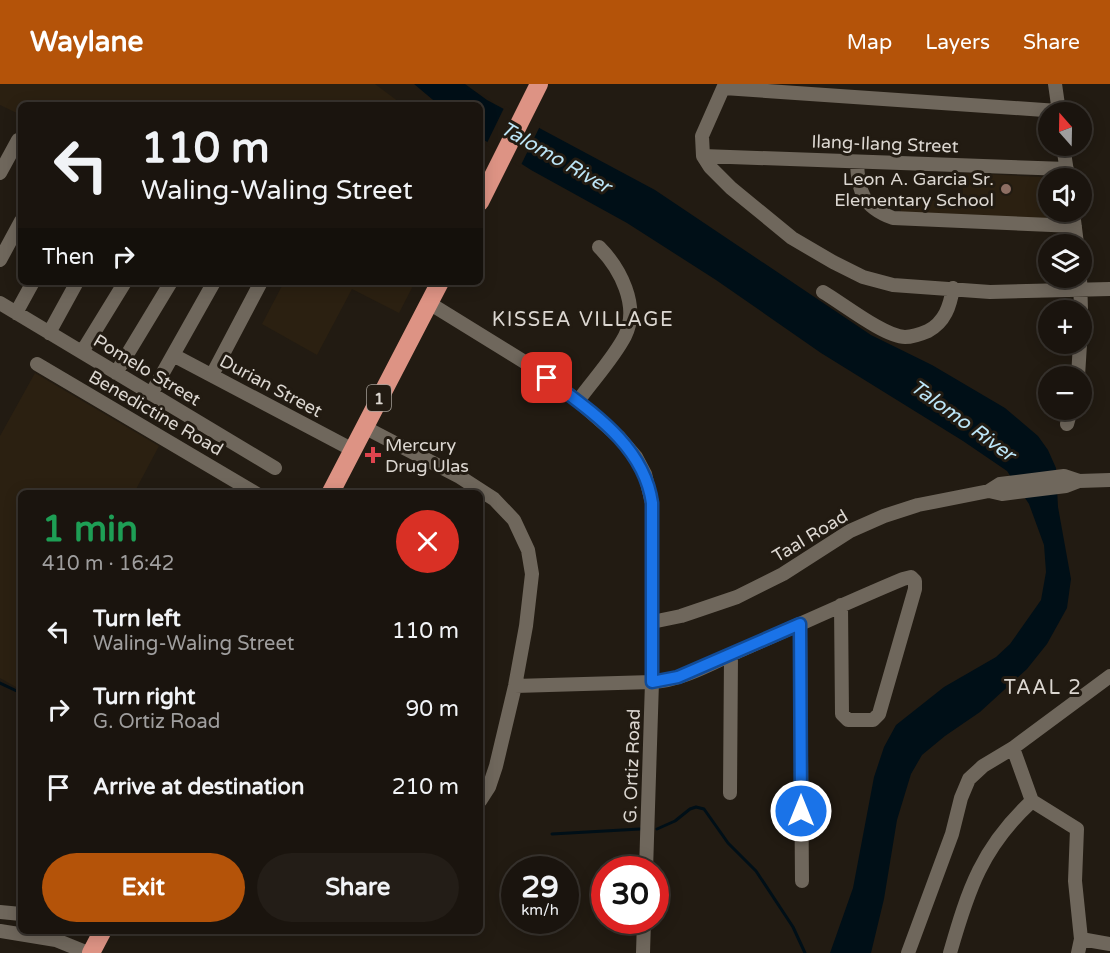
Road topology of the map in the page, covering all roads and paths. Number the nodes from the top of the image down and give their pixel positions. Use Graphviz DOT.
graph roads {
  1 [pos="539,84"];
  2 [pos="1055,84"];
  3 [pos="725,86"];
  4 [pos="1057,102"];
  5 [pos="1038,110"];
  6 [pos="18,144"];
  7 [pos="703,156"];
  8 [pos="857,162"];
  9 [pos="1038,172"];
  10 [pos="0,173"];
  11 [pos="483,196"];
  12 [pos="1074,222"];
  13 [pos="1075,226"];
  14 [pos="18,227"];
  15 [pos="1076,234"];
  16 [pos="599,247"];
  17 [pos="0,260"];
  18 [pos="31,285"];
  19 [pos="75,285"];
  20 [pos="123,285"];
  21 [pos="169,285"];
  22 [pos="212,285"];
  23 [pos="259,285"];
  24 [pos="438,285"];
  25 [pos="1092,286"];
  26 [pos="953,288"];
  27 [pos="1038,288"];
  28 [pos="1110,289"];
  29 [pos="823,292"];
  30 [pos="0,303"];
  31 [pos="429,303"];
  32 [pos="16,313"];
  33 [pos="49,333"];
  34 [pos="82,352"];
  35 [pos="173,355"];
  36 [pos="37,364"];
  37 [pos="116,373"];
  38 [pos="212,375"];
  39 [pos="151,394"];
  40 [pos="578,401"];
  41 [pos="1068,420"];
  42 [pos="1067,424"];
  43 [pos="364,427"];
  44 [pos="353,450"];
  45 [pos="275,468"];
  46 [pos="1110,480"];
  47 [pos="250,490"];
  48 [pos="332,490"];
  49 [pos="476,490"];
  50 [pos="483,496"];
  51 [pos="841,605"];
  52 [pos="652,622"];
  53 [pos="800,624"];
  54 [pos="731,655"];
  55 [pos="1110,676"];
  56 [pos="652,682"];
  57 [pos="515,686"];
  58 [pos="1013,748"];
  59 [pos="730,793"];
  60 [pos="483,796"];
  61 [pos="1032,801"];
  62 [pos="646,856"];
  63 [pos="802,880"];
  64 [pos="0,912"];
  65 [pos="18,914"];
  66 [pos="0,931"];
  67 [pos="18,934"];
  68 [pos="19,934"];
  69 [pos="101,934"];
  70 [pos="644,934"];
  71 [pos="1110,944"];
  72 [pos="1079,946"];
  73 [pos="89,953"];
  74 [pos="643,953"];
  75 [pos="908,953"];
  76 [pos="950,953"];
  1 -- 11 [label="highway"];
  2 -- 4 [label="street"];
  3 -- 5 [label="street"];
  3 -- 7 [label="street"];
  6 -- 10 [label="street"];
  7 -- 8 [label="street, Ilang-Ilang Street"];
  7 -- 26 [label="street"];
  8 -- 9 [label="street, Ilang-Ilang Street"];
  8 -- 13 [label="street"];
  12 -- 13 [label="street"];
  13 -- 15 [label="street"];
  14 -- 17 [label="street"];
  16 -- 40 [label="street"];
  18 -- 32 [label="street"];
  19 -- 33 [label="street"];
  20 -- 34 [label="street"];
  21 -- 37 [label="street"];
  22 -- 35 [label="street"];
  23 -- 38 [label="street"];
  24 -- 31 [label="highway, 1"];
  25 -- 28 [label="street"];
  26 -- 27 [label="street"];
  26 -- 29 [label="street"];
  30 -- 32 [label="street, Pomelo Street"];
  31 -- 40 [label="street, G. Ortiz Road"];
  31 -- 43 [label="highway, 1"];
  32 -- 33 [label="street, Pomelo Street"];
  33 -- 34 [label="street, Pomelo Street"];
  34 -- 37 [label="street, Pomelo Street"];
  35 -- 38 [label="street, Durian Street"];
  35 -- 39 [label="street"];
  36 -- 47 [label="street, Benedictine Road"];
  37 -- 39 [label="street, Pomelo Street"];
  38 -- 44 [label="street, Durian Street"];
  39 -- 45 [label="street, Pomelo Street"];
  40 -- 52 [label="street, G. Ortiz Road"];
  41 -- 42 [label="street"];
  43 -- 44 [label="highway, 1"];
  43 -- 49 [label="street"];
  44 -- 48 [label="highway, 1"];
  46 -- 52 [label="street, Taal Road"];
  50 -- 57 [label="street"];
  51 -- 51 [label="street"];
  51 -- 53 [label="street"];
  52 -- 56 [label="street, G. Ortiz Road"];
  53 -- 54 [label="street"];
  53 -- 63 [label="street"];
  54 -- 56 [label="street"];
  54 -- 59 [label="street"];
  55 -- 58 [label="street"];
  56 -- 57 [label="street"];
  56 -- 62 [label="street, G. Ortiz Road"];
  57 -- 60 [label="street"];
  58 -- 61 [label="street"];
  58 -- 75 [label="street"];
  61 -- 72 [label="street"];
  61 -- 76 [label="street"];
  64 -- 65 [label="street"];
  66 -- 67 [label="street"];
  68 -- 73 [label="street"];
  69 -- 73 [label="highway"];
  70 -- 74 [label="street"];
  71 -- 72 [label="street"];
}
